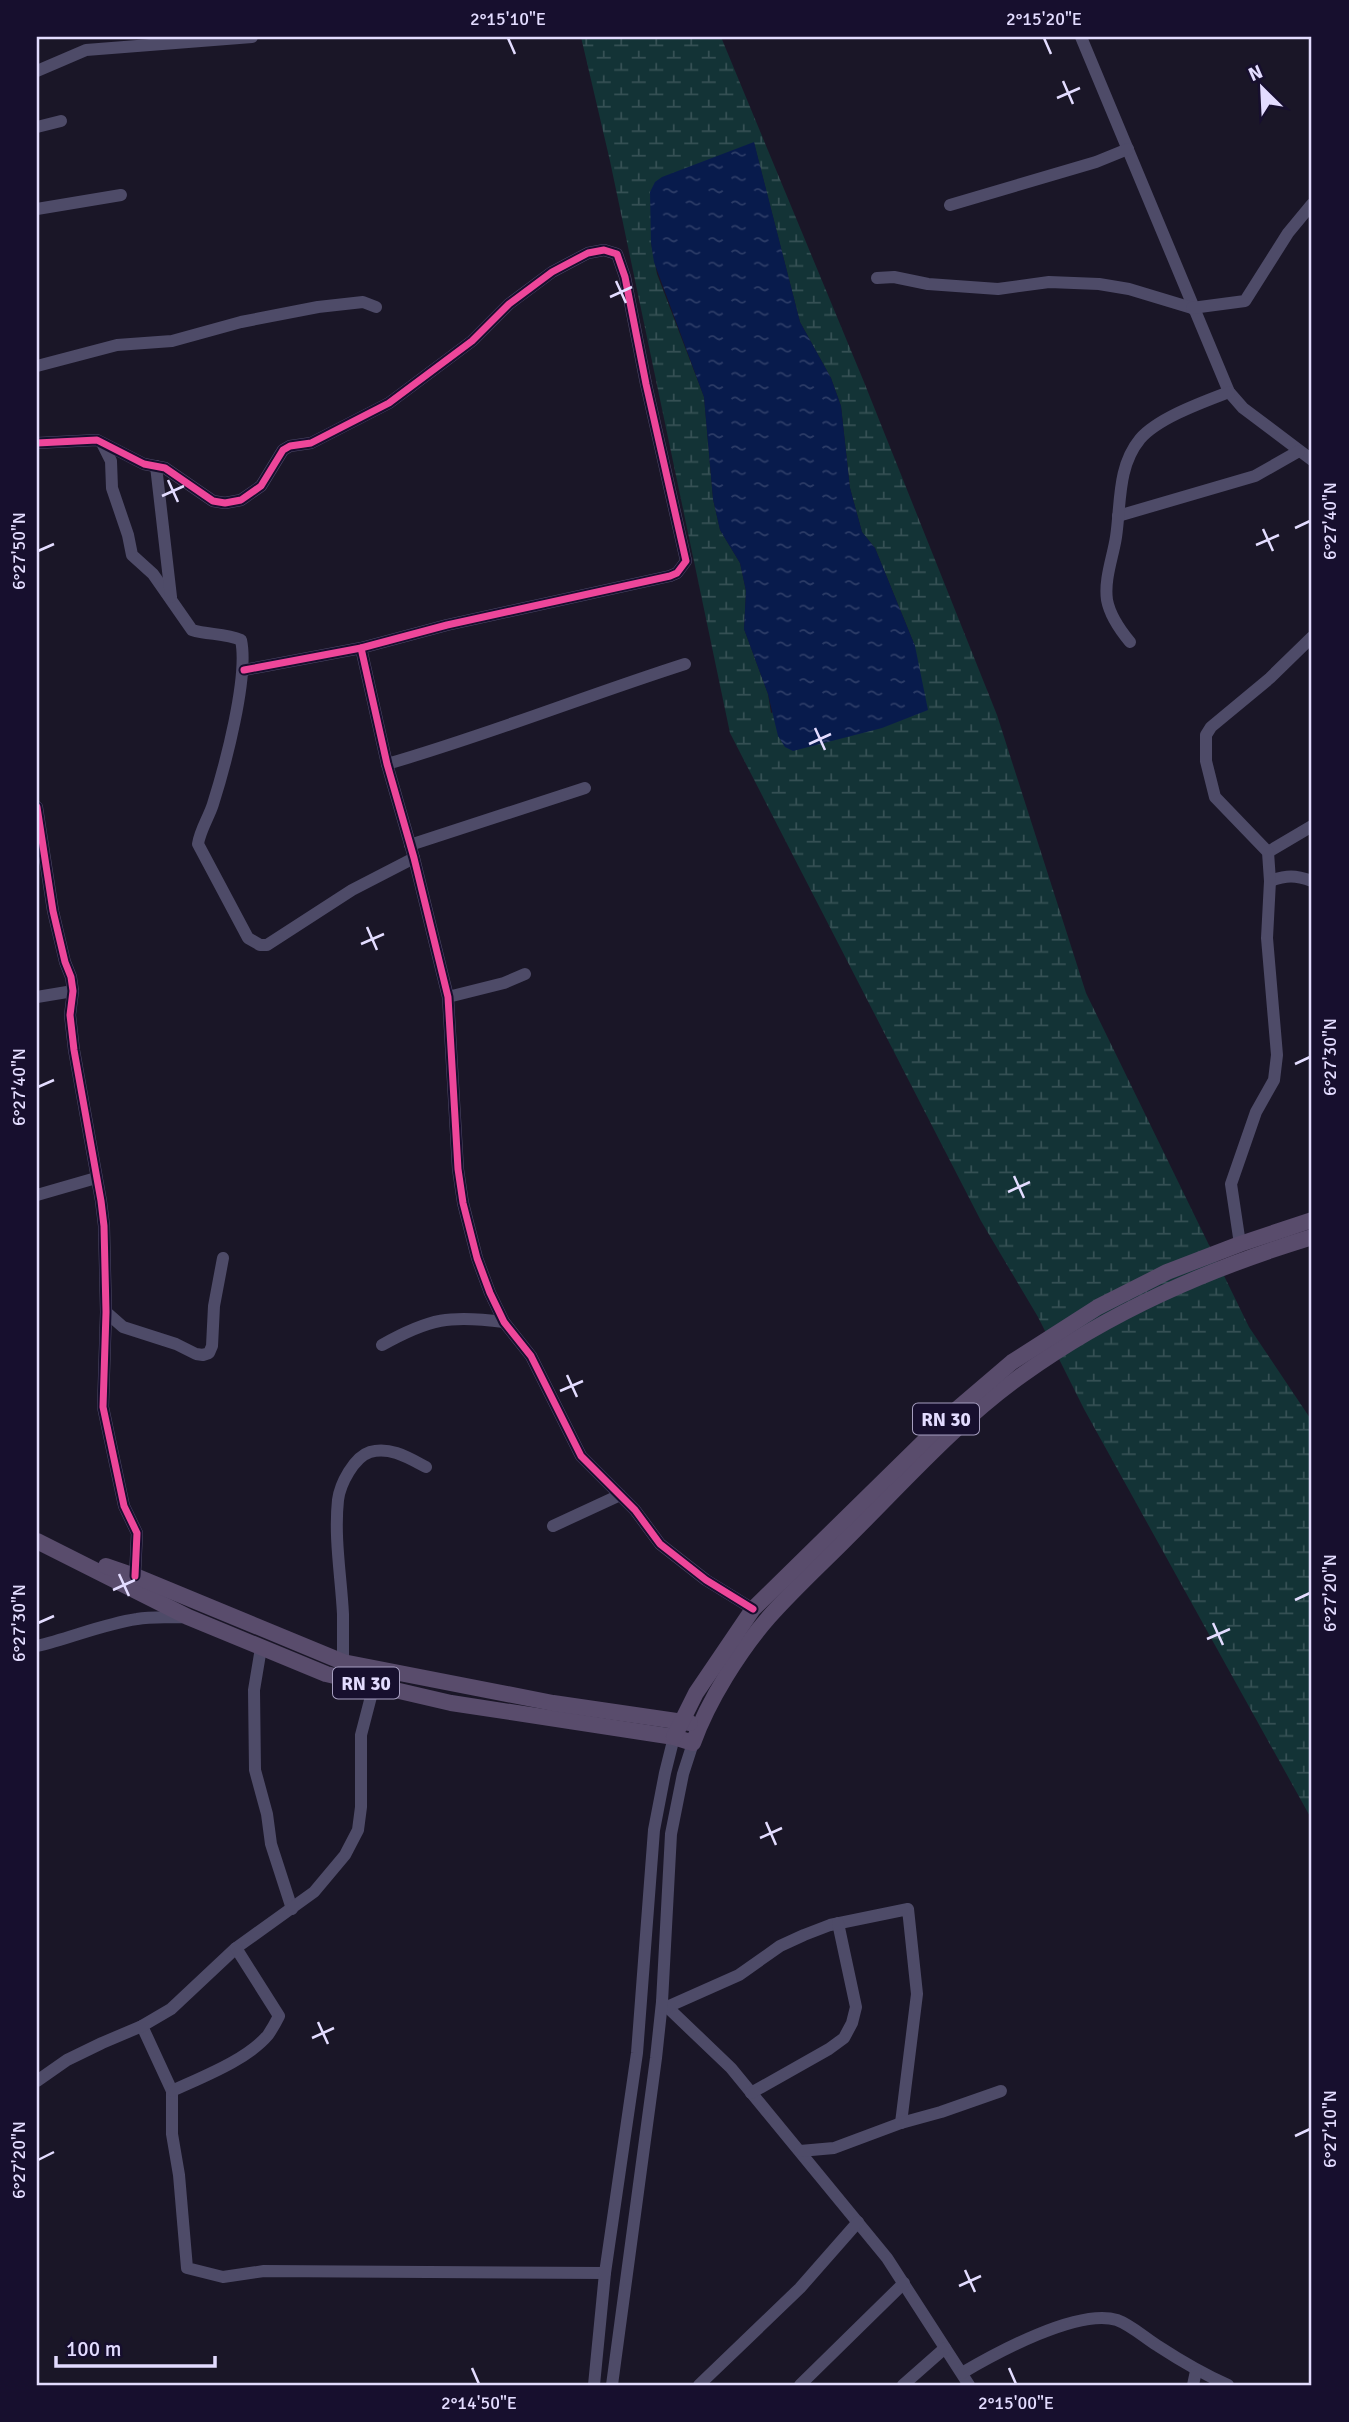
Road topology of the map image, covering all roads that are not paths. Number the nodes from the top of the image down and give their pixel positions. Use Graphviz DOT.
graph roads {
  1 [pos="252,37"];
  2 [pos="1081,37"];
  3 [pos="37,71"];
  4 [pos="61,121"];
  5 [pos="37,127"];
  6 [pos="1128,149"];
  7 [pos="121,195"];
  8 [pos="1312,204"];
  9 [pos="950,205"];
  10 [pos="37,208"];
  11 [pos="877,278"];
  12 [pos="376,307"];
  13 [pos="1192,308"];
  14 [pos="37,366"];
  15 [pos="1229,392"];
  16 [pos="37,443"];
  17 [pos="102,443"];
  18 [pos="1299,451"];
  19 [pos="1312,460"];
  20 [pos="156,466"];
  21 [pos="1118,516"];
  22 [pos="171,597"];
  23 [pos="1312,637"];
  24 [pos="1130,642"];
  25 [pos="361,648"];
  26 [pos="685,664"];
  27 [pos="244,670"];
  28 [pos="387,764"];
  29 [pos="586,788"];
  30 [pos="37,807"];
  31 [pos="1312,826"];
  32 [pos="410,845"];
  33 [pos="1268,852"];
  34 [pos="414,858"];
  35 [pos="42,870"];
  36 [pos="1270,881"];
  37 [pos="1312,881"];
  38 [pos="525,974"];
  39 [pos="73,991"];
  40 [pos="37,997"];
  41 [pos="448,997"];
  42 [pos="96,1178"];
  43 [pos="37,1195"];
  44 [pos="1312,1220"];
  45 [pos="1312,1237"];
  46 [pos="1240,1244"];
  47 [pos="223,1258"];
  48 [pos="106,1312"];
  49 [pos="504,1322"];
  50 [pos="123,1327"];
  51 [pos="104,1340"];
  52 [pos="382,1345"];
  53 [pos="426,1467"];
  54 [pos="620,1495"];
  55 [pos="554,1526"];
  56 [pos="37,1541"];
  57 [pos="61,1551"];
  58 [pos="135,1576"];
  59 [pos="753,1609"];
  60 [pos="188,1618"];
  61 [pos="37,1646"];
  62 [pos="261,1648"];
  63 [pos="343,1662"];
  64 [pos="374,1685"];
  65 [pos="681,1720"];
  66 [pos="699,1726"];
  67 [pos="674,1737"];
  68 [pos="693,1743"];
  69 [pos="292,1909"];
  70 [pos="838,1923"];
  71 [pos="236,1948"];
  72 [pos="664,2004"];
  73 [pos="142,2026"];
  74 [pos="37,2081"];
  75 [pos="172,2091"];
  76 [pos="1001,2091"];
  77 [pos="751,2093"];
  78 [pos="901,2123"];
  79 [pos="800,2151"];
  80 [pos="858,2222"];
  81 [pos="605,2273"];
  82 [pos="904,2283"];
  83 [pos="945,2348"];
  84 [pos="614,2371"];
  85 [pos="1196,2371"];
  86 [pos="962,2372"];
  87 [pos="594,2385"];
  88 [pos="612,2385"];
  89 [pos="621,2385"];
  90 [pos="699,2385"];
  91 [pos="800,2385"];
  92 [pos="903,2385"];
  93 [pos="970,2385"];
  94 [pos="1193,2385"];
  95 [pos="1228,2385"];
  1 -- 3 [label="street"];
  2 -- 6 [label="street"];
  4 -- 5 [label="street"];
  6 -- 9 [label="street"];
  6 -- 13 [label="street"];
  7 -- 10 [label="street"];
  8 -- 13 [label="street"];
  11 -- 13 [label="street"];
  12 -- 14 [label="street"];
  13 -- 15 [label="street"];
  15 -- 18 [label="street"];
  15 -- 21 [label="street"];
  16 -- 17 [label="street"];
  17 -- 20 [label="street"];
  17 -- 22 [label="street"];
  18 -- 19 [label="street"];
  18 -- 21 [label="street"];
  20 -- 22 [label="street"];
  20 -- 25 [label="street"];
  21 -- 24 [label="street"];
  22 -- 27 [label="street"];
  23 -- 33 [label="street"];
  25 -- 27 [label="street"];
  25 -- 28 [label="street"];
  26 -- 28 [label="street"];
  27 -- 34 [label="street"];
  28 -- 32 [label="street"];
  29 -- 32 [label="street"];
  30 -- 35 [label="street"];
  31 -- 33 [label="street"];
  32 -- 34 [label="street"];
  33 -- 36 [label="street"];
  34 -- 41 [label="street"];
  35 -- 39 [label="street"];
  36 -- 37 [label="street"];
  36 -- 46 [label="street"];
  38 -- 41 [label="street"];
  39 -- 40 [label="street"];
  39 -- 42 [label="street"];
  41 -- 49 [label="street"];
  42 -- 43 [label="street"];
  42 -- 48 [label="street"];
  44 -- 46 [label="main road, RN 30 / RN 30"];
  45 -- 66 [label="main road, RN 30"];
  46 -- 59 [label="main road, RN 30 / RN 30"];
  47 -- 50 [label="street"];
  48 -- 50 [label="street"];
  48 -- 51 [label="street"];
  49 -- 52 [label="street"];
  49 -- 54 [label="street"];
  50 -- 51 [label="street"];
  51 -- 58 [label="street"];
  53 -- 63 [label="street"];
  54 -- 55 [label="street"];
  54 -- 59 [label="street"];
  56 -- 57 [label="main road, RN 30"];
  57 -- 58 [label="main road, RN 30"];
  57 -- 60 [label="main road, RN 30"];
  58 -- 63 [label="main road, RN 30"];
  59 -- 65 [label="main road, RN 30 / RN 30"];
  60 -- 61 [label="street"];
  60 -- 62 [label="main road, RN 30"];
  62 -- 64 [label="main road, RN 30"];
  62 -- 69 [label="street"];
  63 -- 65 [label="main road, RN 30"];
  64 -- 67 [label="main road, RN 30"];
  64 -- 69 [label="street"];
  65 -- 66 [label="main road, RN 30"];
  65 -- 67 [label="main road, RN 30 / RN 30"];
  66 -- 68 [label="main road, RN 30"];
  67 -- 68 [label="main road, RN 30"];
  67 -- 81 [label="street"];
  68 -- 72 [label="street"];
  69 -- 71 [label="street"];
  70 -- 72 [label="street"];
  70 -- 77 [label="street"];
  70 -- 78 [label="street"];
  71 -- 73 [label="street"];
  71 -- 75 [label="street"];
  72 -- 77 [label="street"];
  72 -- 84 [label="street"];
  73 -- 74 [label="street"];
  73 -- 75 [label="street"];
  75 -- 81 [label="street"];
  76 -- 78 [label="street"];
  77 -- 79 [label="street"];
  78 -- 79 [label="street"];
  79 -- 80 [label="street"];
  80 -- 82 [label="street"];
  80 -- 90 [label="street"];
  81 -- 87 [label="street"];
  82 -- 83 [label="street"];
  82 -- 91 [label="street"];
  83 -- 86 [label="street"];
  83 -- 92 [label="street"];
  84 -- 88 [label="street"];
  84 -- 89 [label="street"];
  85 -- 86 [label="street"];
  85 -- 94 [label="street"];
  85 -- 95 [label="street"];
  86 -- 93 [label="street"];
}
